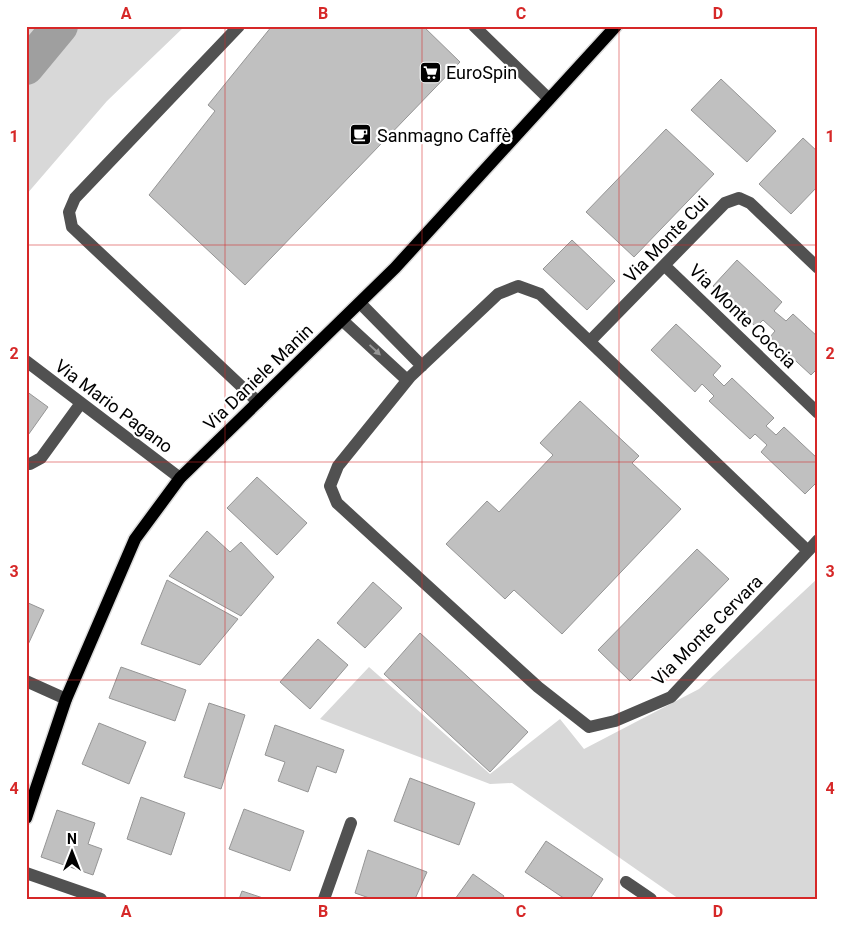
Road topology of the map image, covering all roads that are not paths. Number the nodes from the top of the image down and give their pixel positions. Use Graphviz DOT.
graph roads {
  1 [pos="239,26"];
  2 [pos="474,26"];
  3 [pos="616,26"];
  4 [pos="549,99"];
  5 [pos="665,266"];
  6 [pos="818,268"];
  7 [pos="360,302"];
  8 [pos="342,320"];
  9 [pos="590,341"];
  10 [pos="26,361"];
  11 [pos="422,366"];
  12 [pos="407,380"];
  13 [pos="258,402"];
  14 [pos="81,403"];
  15 [pos="818,413"];
  16 [pos="26,463"];
  17 [pos="180,478"];
  18 [pos="818,540"];
  19 [pos="808,551"];
  20 [pos="26,681"];
  21 [pos="66,699"];
  22 [pos="26,818"];
  23 [pos="351,823"];
  24 [pos="26,873"];
  25 [pos="626,882"];
  26 [pos="101,899"];
  27 [pos="324,899"];
  28 [pos="651,899"];
  1 -- 13 [label="street"];
  2 -- 4 [label="street"];
  3 -- 4 [label="main road, Via Daniele Manin"];
  4 -- 7 [label="main road, Via Daniele Manin"];
  5 -- 6 [label="street, Via Monte Cui"];
  5 -- 9 [label="street, Via Monte Cui"];
  5 -- 15 [label="street, Via Monte Coccia"];
  7 -- 8 [label="main road, Via Daniele Manin"];
  7 -- 11 [label="street"];
  8 -- 12 [label="street, one-way"];
  8 -- 13 [label="main road, Via Daniele Manin"];
  9 -- 11 [label="street, Via Monte Cervara"];
  9 -- 19 [label="street, Via Monte Cervara"];
  10 -- 14 [label="street, Via Mario Pagano"];
  11 -- 12 [label="street, Via Monte Cervara"];
  12 -- 19 [label="street, Via Monte Cervara"];
  13 -- 17 [label="main road, Via Daniele Manin"];
  14 -- 16 [label="street"];
  14 -- 17 [label="street, Via Mario Pagano"];
  17 -- 21 [label="main road, Via Daniele Manin"];
  18 -- 19 [label="street"];
  20 -- 21 [label="street"];
  21 -- 22 [label="main road, Via Daniele Manin"];
  23 -- 27 [label="street"];
  24 -- 26 [label="street"];
  25 -- 28 [label="street"];
}
